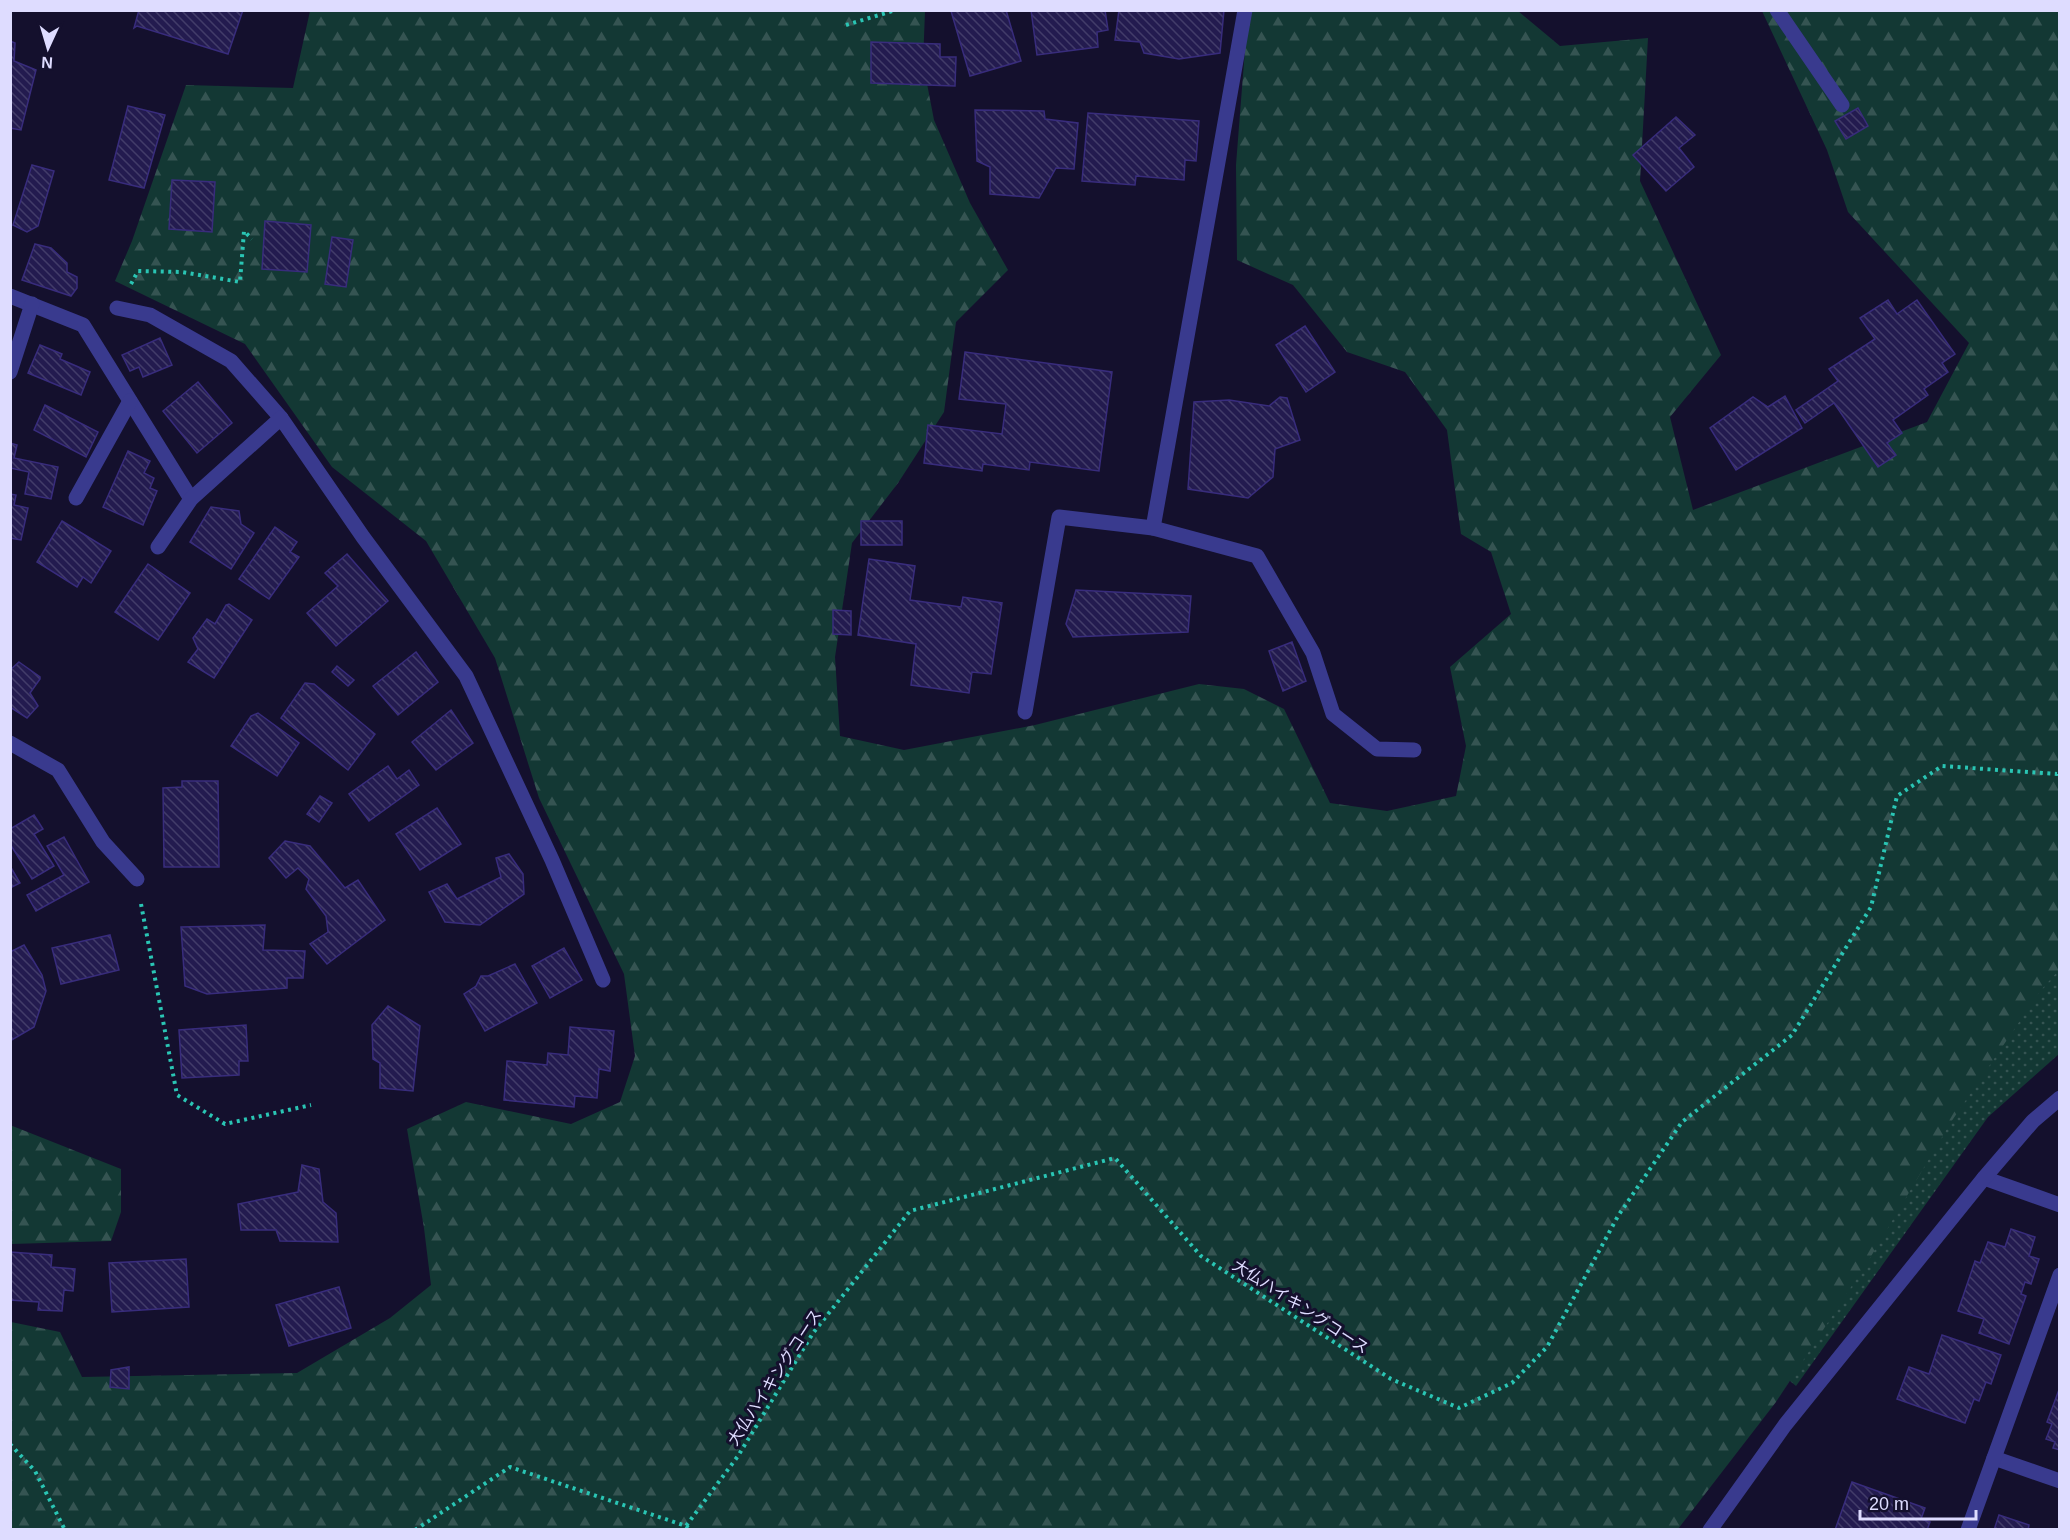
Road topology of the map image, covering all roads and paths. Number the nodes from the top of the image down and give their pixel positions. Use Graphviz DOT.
graph roads {
  1 [pos="896,10"];
  2 [pos="1245,10"];
  3 [pos="1777,10"];
  4 [pos="846,25"];
  5 [pos="1842,105"];
  6 [pos="252,239"];
  7 [pos="10,296"];
  8 [pos="32,304"];
  9 [pos="117,308"];
  10 [pos="10,372"];
  11 [pos="130,401"];
  12 [pos="281,418"];
  13 [pos="76,498"];
  14 [pos="191,499"];
  15 [pos="1153,528"];
  16 [pos="158,548"];
  17 [pos="1025,712"];
  18 [pos="11,744"];
  19 [pos="1413,750"];
  20 [pos="2060,770"];
  21 [pos="137,879"];
  22 [pos="603,980"];
  23 [pos="2060,1098"];
  24 [pos="311,1105"];
  25 [pos="1984,1178"];
  26 [pos="2060,1205"];
  27 [pos="2060,1275"];
  28 [pos="10,1444"];
  29 [pos="1994,1458"];
  30 [pos="2060,1481"];
  31 [pos="686,1526"];
  32 [pos="65,1530"];
  33 [pos="415,1530"];
  34 [pos="692,1530"];
  35 [pos="1710,1530"];
  36 [pos="1968,1530"];
  1 -- 4 [label="path"];
  2 -- 15 [label="street"];
  3 -- 5 [label="street"];
  6 -- 9 [label="path"];
  7 -- 8 [label="street"];
  8 -- 10 [label="street"];
  8 -- 11 [label="street"];
  9 -- 12 [label="street"];
  11 -- 13 [label="street"];
  11 -- 14 [label="street"];
  12 -- 14 [label="street"];
  12 -- 22 [label="street"];
  14 -- 16 [label="street"];
  15 -- 17 [label="street"];
  15 -- 19 [label="street"];
  18 -- 21 [label="street"];
  20 -- 31 [label="path, 大仏ハイキングコース"];
  21 -- 24 [label="path"];
  23 -- 25 [label="street"];
  25 -- 26 [label="street"];
  25 -- 35 [label="street"];
  27 -- 29 [label="street"];
  28 -- 32 [label="path"];
  29 -- 30 [label="street"];
  29 -- 36 [label="street"];
  31 -- 33 [label="path"];
  31 -- 34 [label="path"];
}
